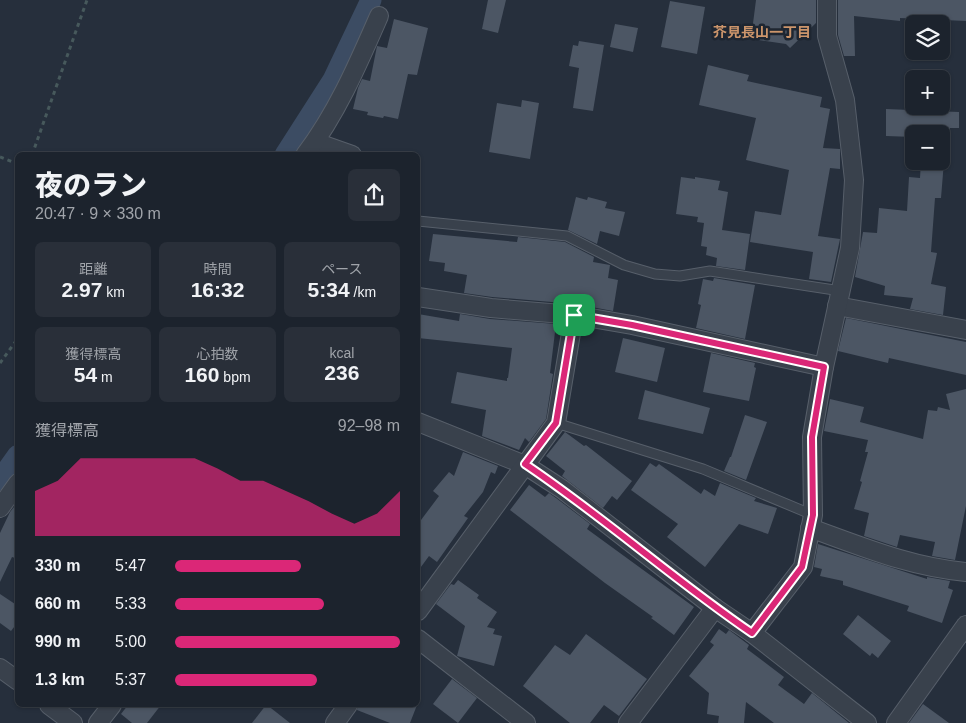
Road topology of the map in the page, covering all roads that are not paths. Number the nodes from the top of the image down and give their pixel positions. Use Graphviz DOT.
graph roads {
  1 [pos="827,0"];
  2 [pos="379,16"];
  3 [pos="310,149"];
  4 [pos="331,152"];
  5 [pos="420,221"];
  6 [pos="420,297"];
  7 [pos="839,299"];
  8 [pos="574,315"];
  9 [pos="966,330"];
  10 [pos="824,367"];
  11 [pos="420,423"];
  12 [pos="556,423"];
  13 [pos="525,464"];
  14 [pos="15,487"];
  15 [pos="0,508"];
  16 [pos="812,522"];
  17 [pos="966,572"];
  18 [pos="420,608"];
  19 [pos="715,608"];
  20 [pos="966,625"];
  21 [pos="752,633"];
  22 [pos="420,641"];
  23 [pos="0,668"];
  24 [pos="15,679"];
  25 [pos="52,707"];
  26 [pos="111,707"];
  27 [pos="347,707"];
  28 [pos="102,722"];
  29 [pos="73,723"];
  30 [pos="335,723"];
  31 [pos="526,723"];
  32 [pos="628,723"];
  33 [pos="868,723"];
  34 [pos="896,723"];
  1 -- 7 [label="street"];
  2 -- 3 [label="street"];
  3 -- 4 [label="street"];
  5 -- 7 [label="lane"];
  6 -- 8 [label="street"];
  7 -- 9 [label="street"];
  7 -- 10 [label="street"];
  8 -- 10 [label="street"];
  8 -- 12 [label="street"];
  10 -- 16 [label="street"];
  11 -- 13 [label="street"];
  12 -- 13 [label="street"];
  12 -- 16 [label="lane"];
  13 -- 18 [label="street"];
  13 -- 19 [label="street"];
  14 -- 15 [label="street"];
  16 -- 17 [label="street"];
  16 -- 21 [label="street"];
  19 -- 21 [label="street"];
  19 -- 32 [label="street"];
  20 -- 34 [label="street"];
  21 -- 33 [label="street"];
  22 -- 31 [label="street"];
  23 -- 24 [label="street"];
  25 -- 29 [label="street"];
  26 -- 28 [label="street"];
  27 -- 30 [label="street"];
}
